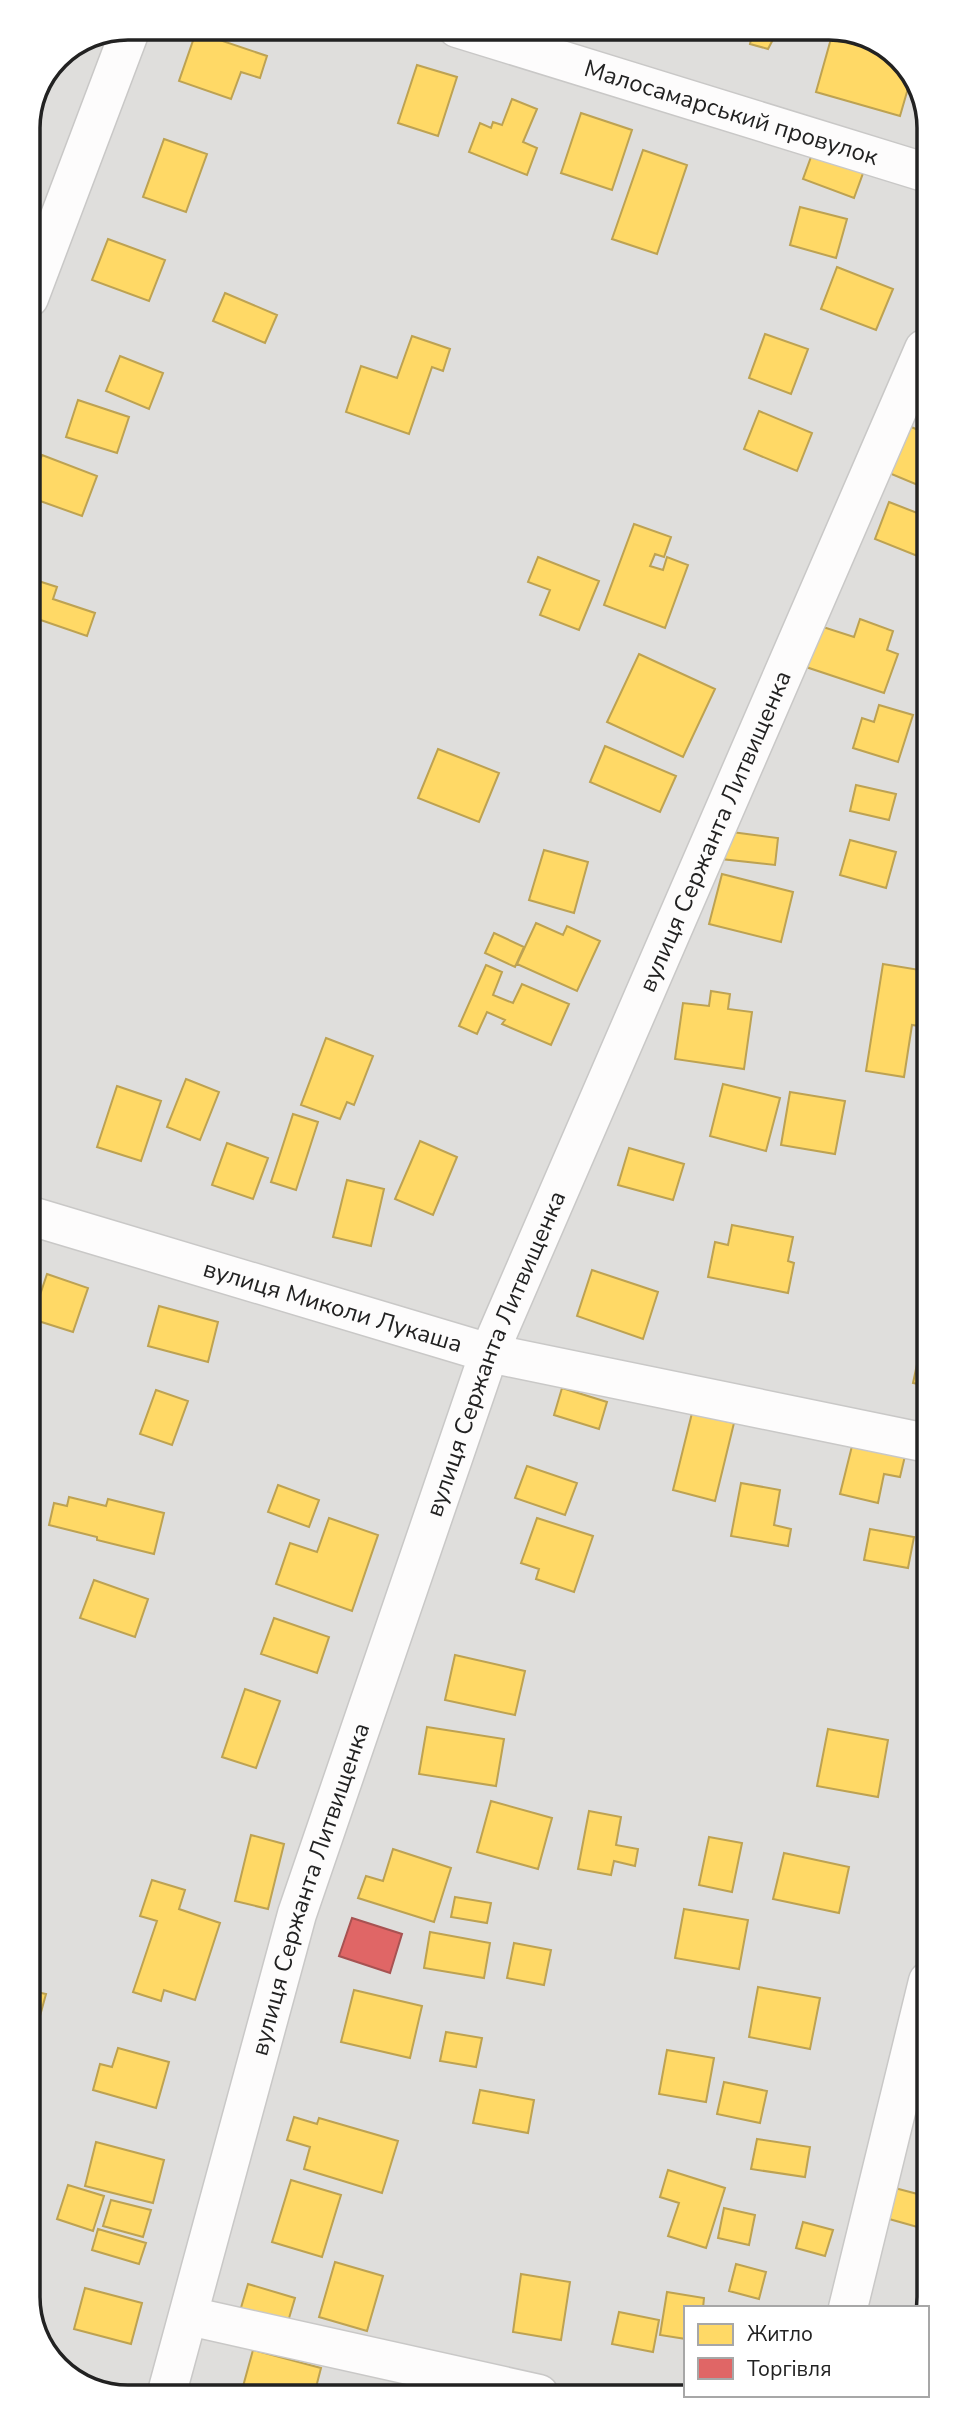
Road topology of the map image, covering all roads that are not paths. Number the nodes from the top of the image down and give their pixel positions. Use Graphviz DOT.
graph roads {
  1 [pos="126,40"];
  2 [pos="496,40"];
  3 [pos="917,170"];
  4 [pos="40,269"];
  5 [pos="917,365"];
  6 [pos="40,1219"];
  7 [pos="489,1353"];
  8 [pos="917,1441"];
  9 [pos="917,2026"];
  10 [pos="848,2306"];
  11 [pos="189,2316"];
  12 [pos="169,2385"];
  13 [pos="499,2385"];
  1 -- 4 [label="street"];
  2 -- 3 [label="street, Малосамарський провулок"];
  5 -- 7 [label="street, вулиця Сержанта Литвищенка"];
  6 -- 7 [label="street, вулиця Миколи Лукаша"];
  7 -- 8 [label="street, вулиця Миколи Лукаша"];
  7 -- 11 [label="street, вулиця Сержанта Литвищенка"];
  9 -- 10 [label="street"];
  11 -- 12 [label="street, вулиця Сержанта Литвищенка"];
  11 -- 13 [label="street"];
}
